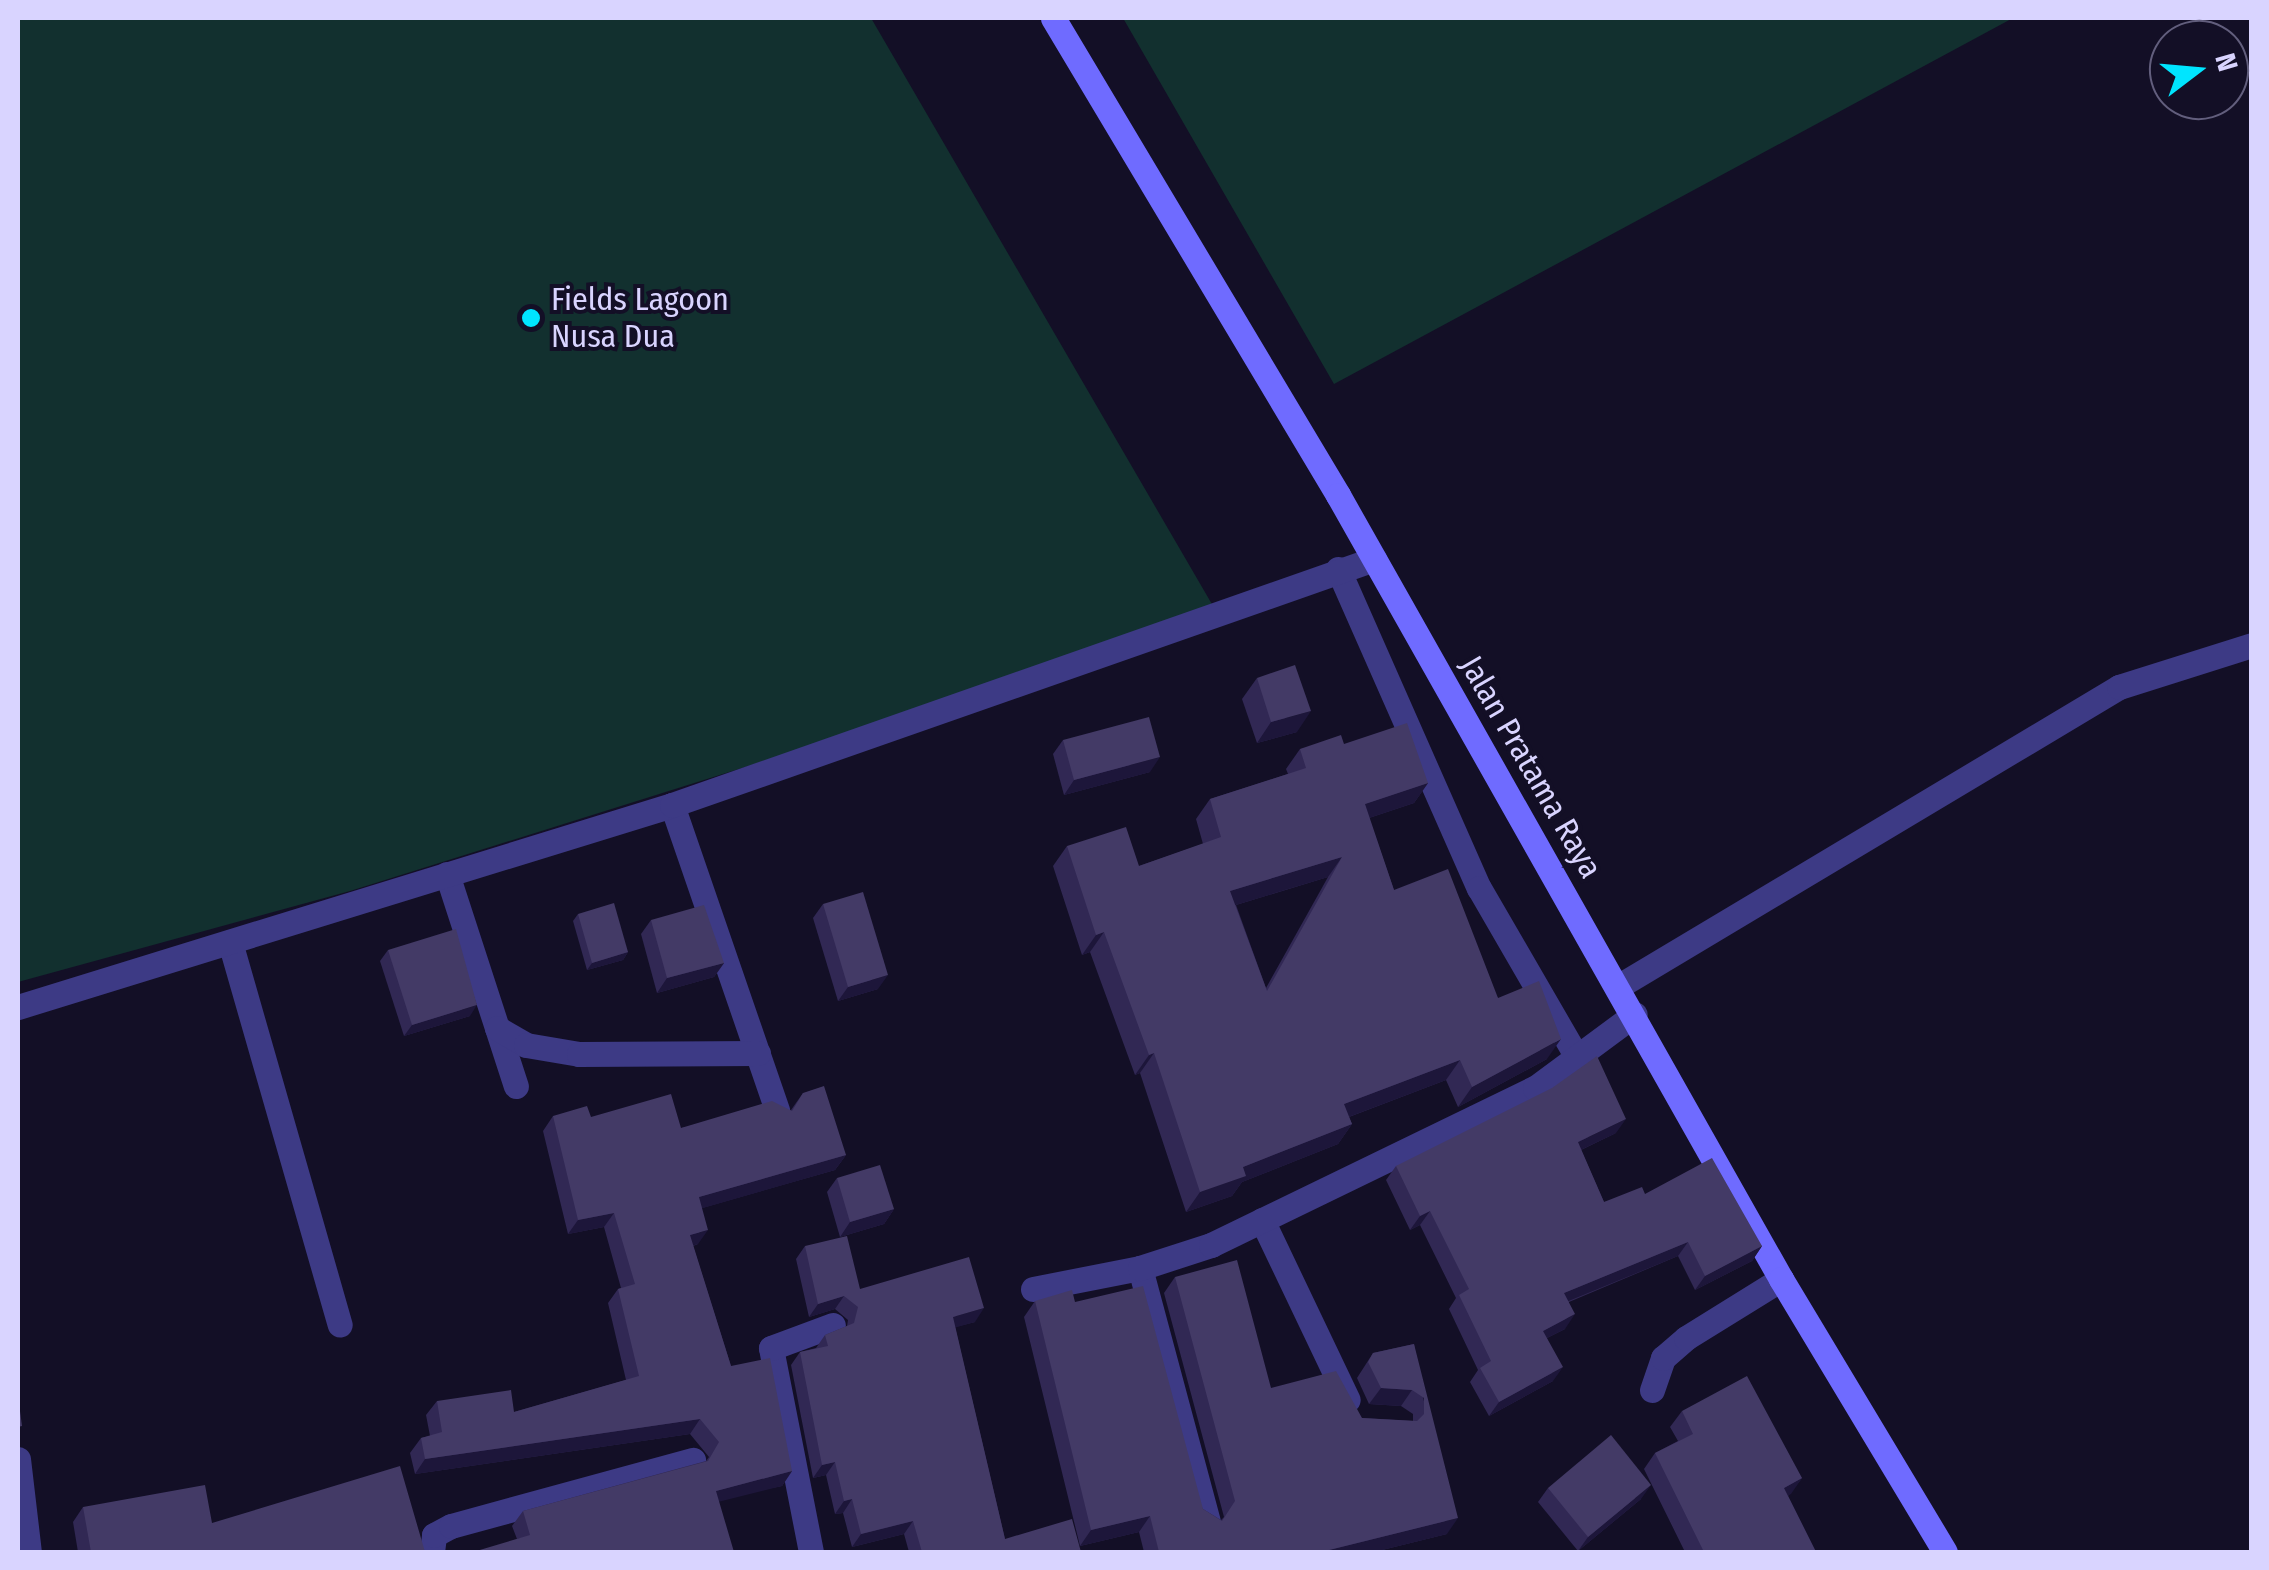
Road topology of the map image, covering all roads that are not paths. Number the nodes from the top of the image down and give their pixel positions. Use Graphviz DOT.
graph roads {
  1 [pos="1053,18"];
  2 [pos="1374,559"];
  3 [pos="1338,569"];
  4 [pos="2252,646"];
  5 [pos="672,805"];
  6 [pos="447,874"];
  7 [pos="230,942"];
  8 [pos="1619,986"];
  9 [pos="18,1007"];
  10 [pos="1635,1014"];
  11 [pos="497,1028"];
  12 [pos="758,1053"];
  13 [pos="1577,1057"];
  14 [pos="516,1086"];
  15 [pos="776,1110"];
  16 [pos="1262,1220"];
  17 [pos="1140,1268"];
  18 [pos="1781,1279"];
  19 [pos="1033,1289"];
  20 [pos="340,1325"];
  21 [pos="833,1325"];
  22 [pos="1652,1390"];
  23 [pos="1372,1420"];
  24 [pos="18,1459"];
  25 [pos="693,1460"];
  26 [pos="1208,1521"];
  27 [pos="29,1552"];
  28 [pos="432,1552"];
  29 [pos="811,1552"];
  30 [pos="1945,1552"];
  1 -- 2 [label="main road, Jalan Pratama Raya"];
  2 -- 3 [label="street"];
  2 -- 8 [label="main road, Jalan Pratama Raya"];
  3 -- 5 [label="street"];
  3 -- 13 [label="street"];
  4 -- 8 [label="street"];
  5 -- 6 [label="street"];
  5 -- 12 [label="street"];
  6 -- 7 [label="street"];
  6 -- 11 [label="street"];
  7 -- 9 [label="street"];
  7 -- 20 [label="street"];
  8 -- 10 [label="main road, Jalan Pratama Raya"];
  10 -- 13 [label="street"];
  10 -- 18 [label="main road, Jalan Pratama Raya"];
  11 -- 12 [label="street"];
  11 -- 14 [label="street"];
  12 -- 15 [label="street"];
  13 -- 16 [label="street"];
  16 -- 17 [label="street"];
  16 -- 23 [label="street"];
  17 -- 19 [label="street"];
  17 -- 26 [label="street"];
  18 -- 22 [label="street"];
  18 -- 30 [label="main road, Jalan Pratama Raya"];
  21 -- 29 [label="street"];
  24 -- 27 [label="street"];
  25 -- 28 [label="street"];
}
